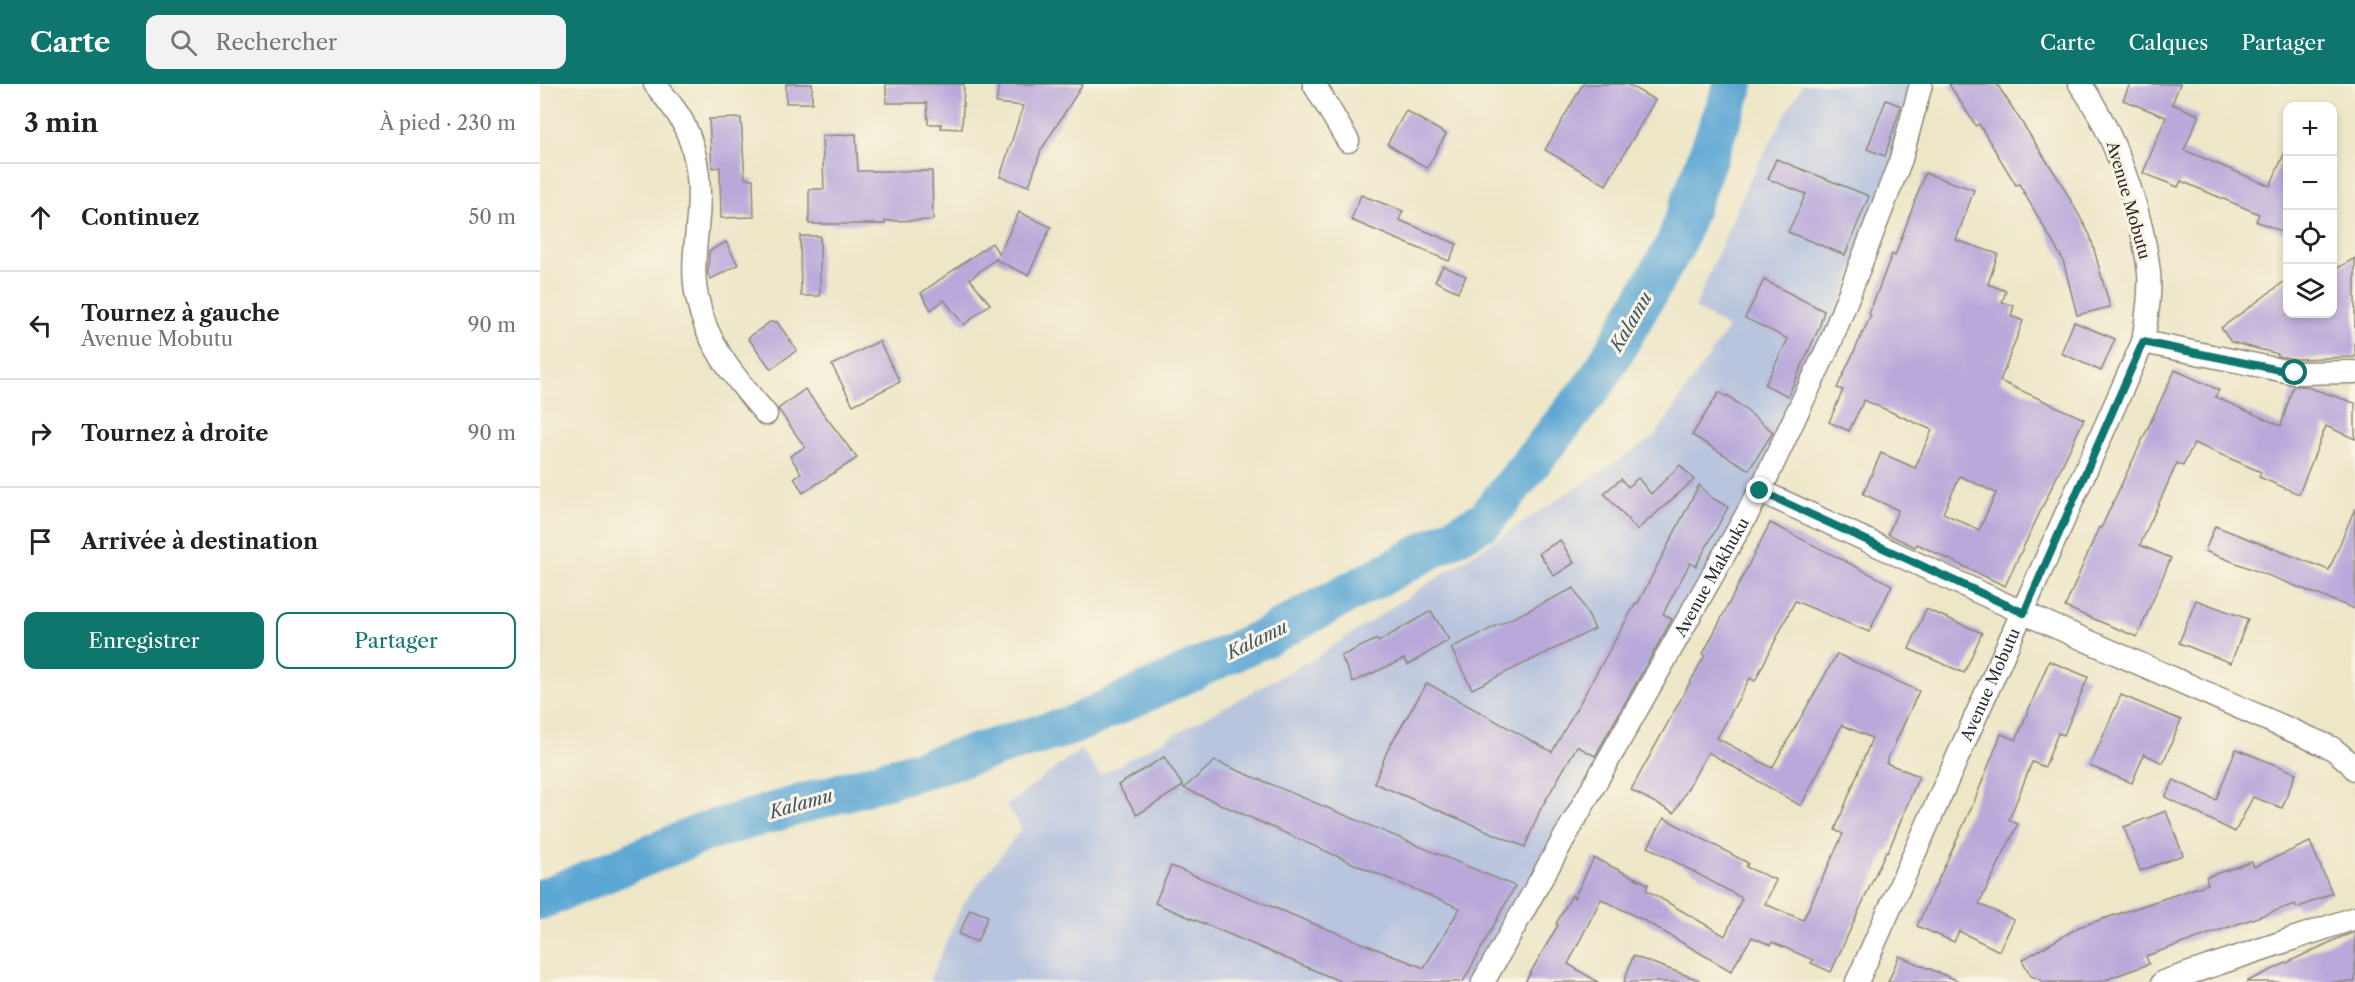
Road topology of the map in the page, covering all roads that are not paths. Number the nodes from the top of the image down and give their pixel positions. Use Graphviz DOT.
graph roads {
  1 [pos="655,84"];
  2 [pos="1314,84"];
  3 [pos="1921,84"];
  4 [pos="2080,84"];
  5 [pos="1348,141"];
  6 [pos="2143,342"];
  7 [pos="2355,372"];
  8 [pos="766,414"];
  9 [pos="1760,491"];
  10 [pos="2024,613"];
  11 [pos="2355,769"];
  12 [pos="2355,918"];
  13 [pos="1483,982"];
  14 [pos="1857,982"];
  15 [pos="2163,982"];
  1 -- 8 [label="street"];
  2 -- 5 [label="street"];
  3 -- 9 [label="street, Avenue Makhuku"];
  4 -- 6 [label="street, Avenue Mobutu"];
  6 -- 7 [label="street"];
  6 -- 10 [label="street, Avenue Mobutu"];
  9 -- 10 [label="street"];
  9 -- 13 [label="street, Avenue Makhuku"];
  10 -- 11 [label="street"];
  10 -- 14 [label="street, Avenue Mobutu"];
  12 -- 15 [label="street"];
}
